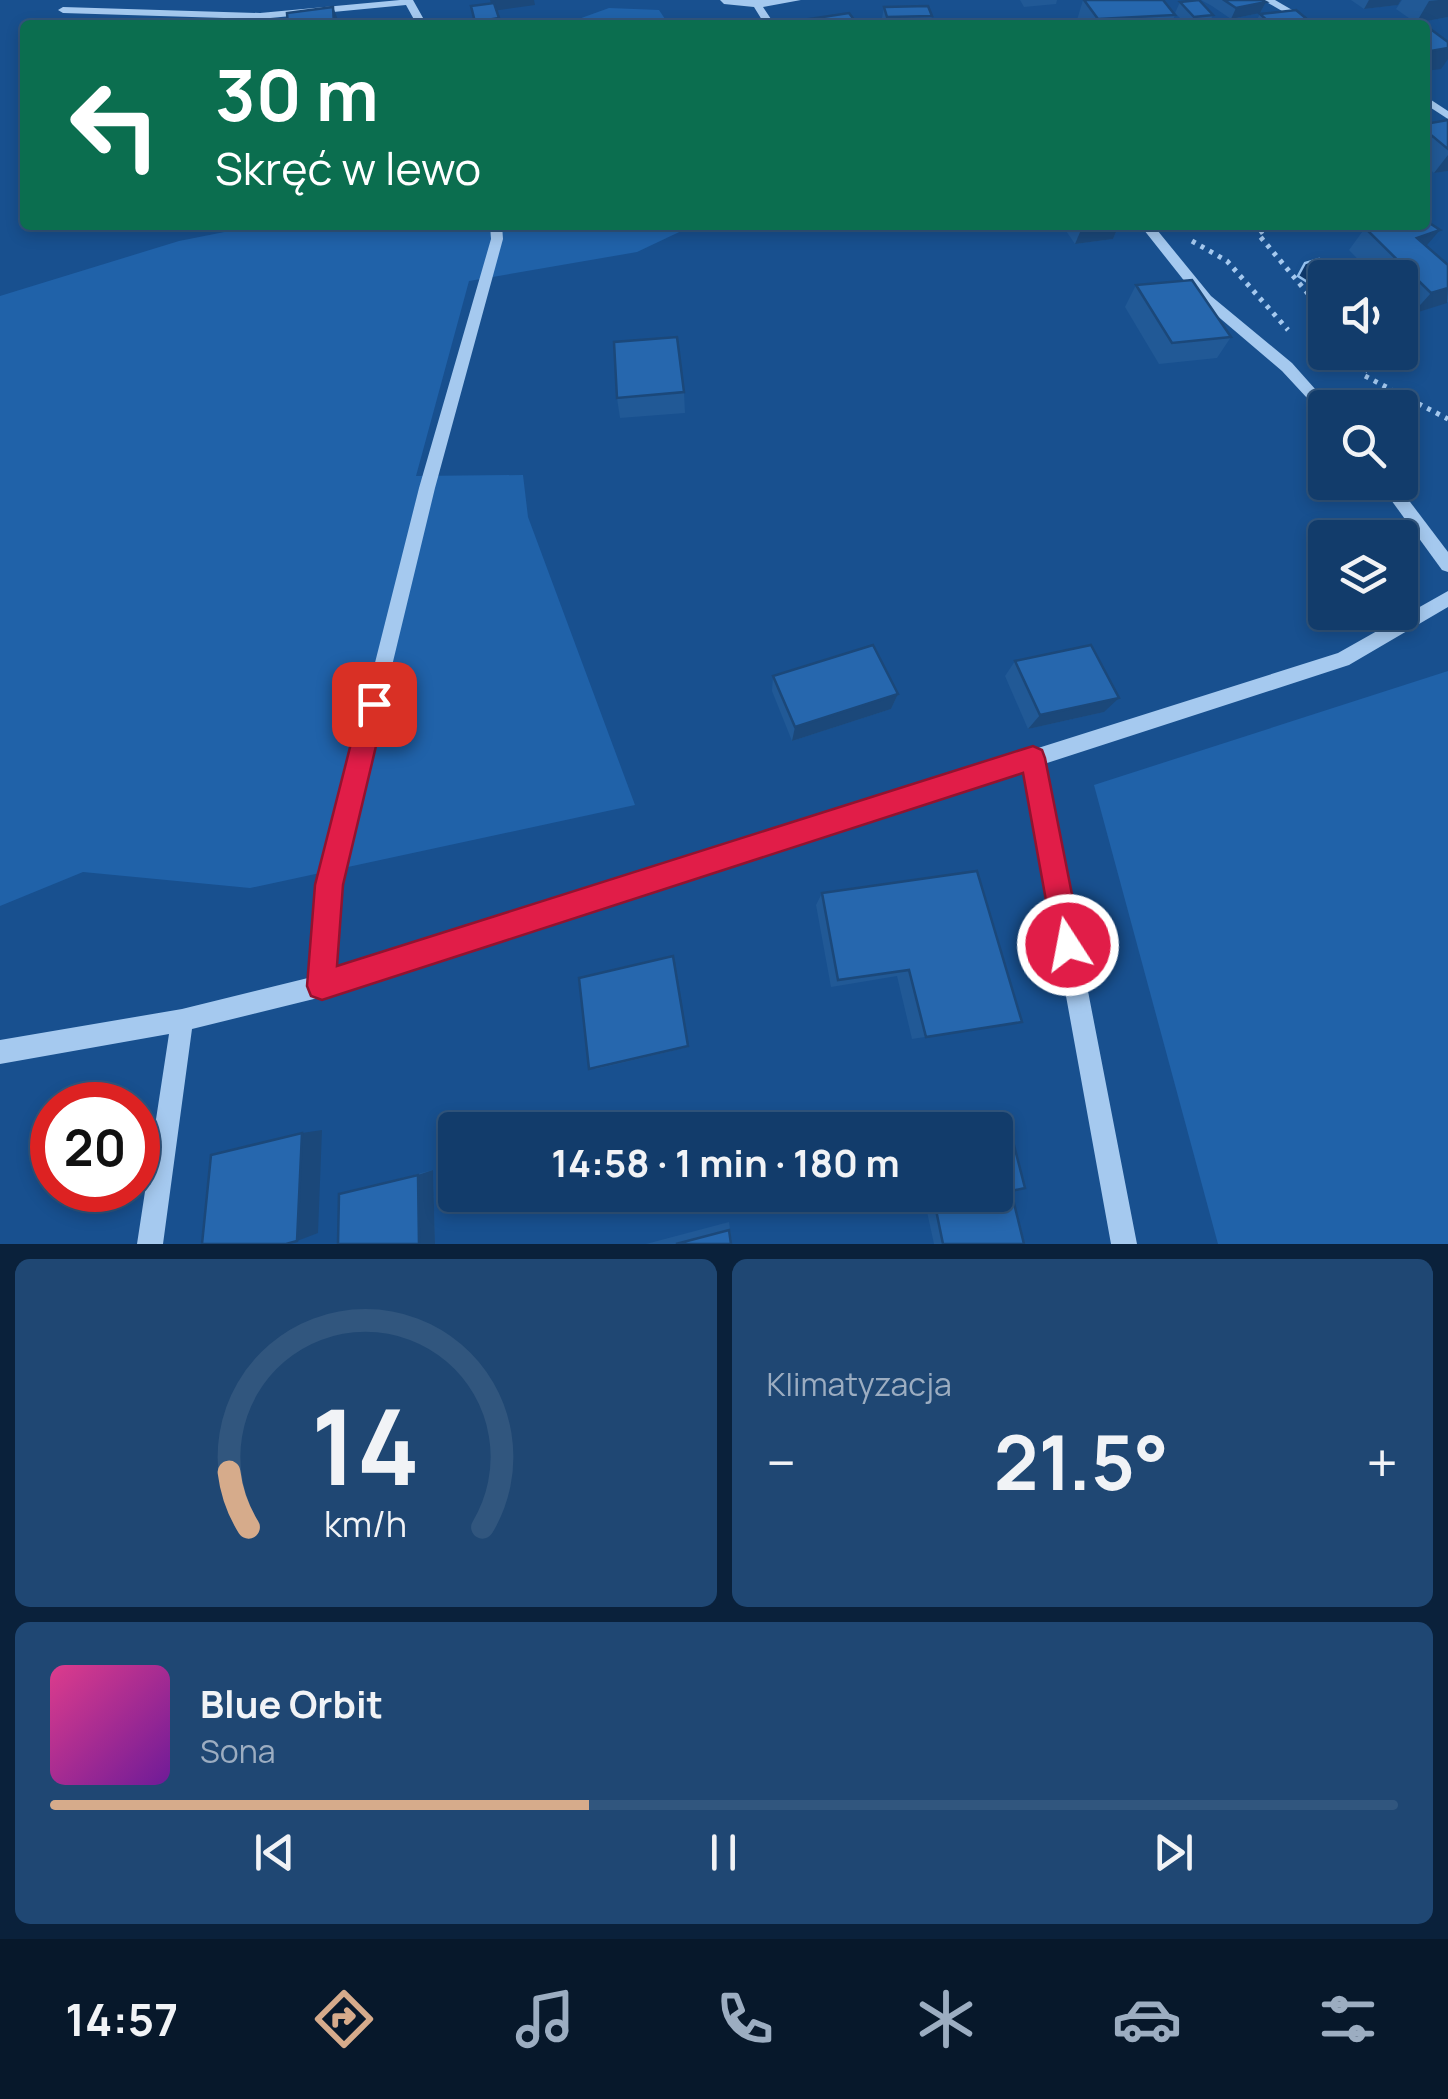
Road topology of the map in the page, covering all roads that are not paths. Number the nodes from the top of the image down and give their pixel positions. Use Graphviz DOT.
graph roads {
  1 [pos="796,0"];
  2 [pos="1268,0"];
  3 [pos="409,1"];
  4 [pos="724,1"];
  5 [pos="757,6"];
  6 [pos="64,10"];
  7 [pos="767,20"];
  8 [pos="1304,20"];
  9 [pos="496,230"];
  10 [pos="1150,230"];
  11 [pos="1308,390"];
  12 [pos="1399,500"];
  13 [pos="1448,565"];
  14 [pos="1443,611"];
  15 [pos="1033,758"];
  16 [pos="322,986"];
  17 [pos="182,1020"];
  18 [pos="0,1052"];
  19 [pos="150,1244"];
  20 [pos="1124,1244"];
  1 -- 5 [label="street"];
  2 -- 8 [label="street"];
  3 -- 6 [label="street"];
  4 -- 5 [label="street"];
  5 -- 7 [label="street"];
  9 -- 16 [label="street"];
  10 -- 11 [label="street"];
  12 -- 13 [label="street"];
  14 -- 15 [label="street"];
  15 -- 16 [label="street"];
  15 -- 20 [label="street"];
  16 -- 17 [label="street"];
  17 -- 18 [label="street"];
  17 -- 19 [label="street"];
}
